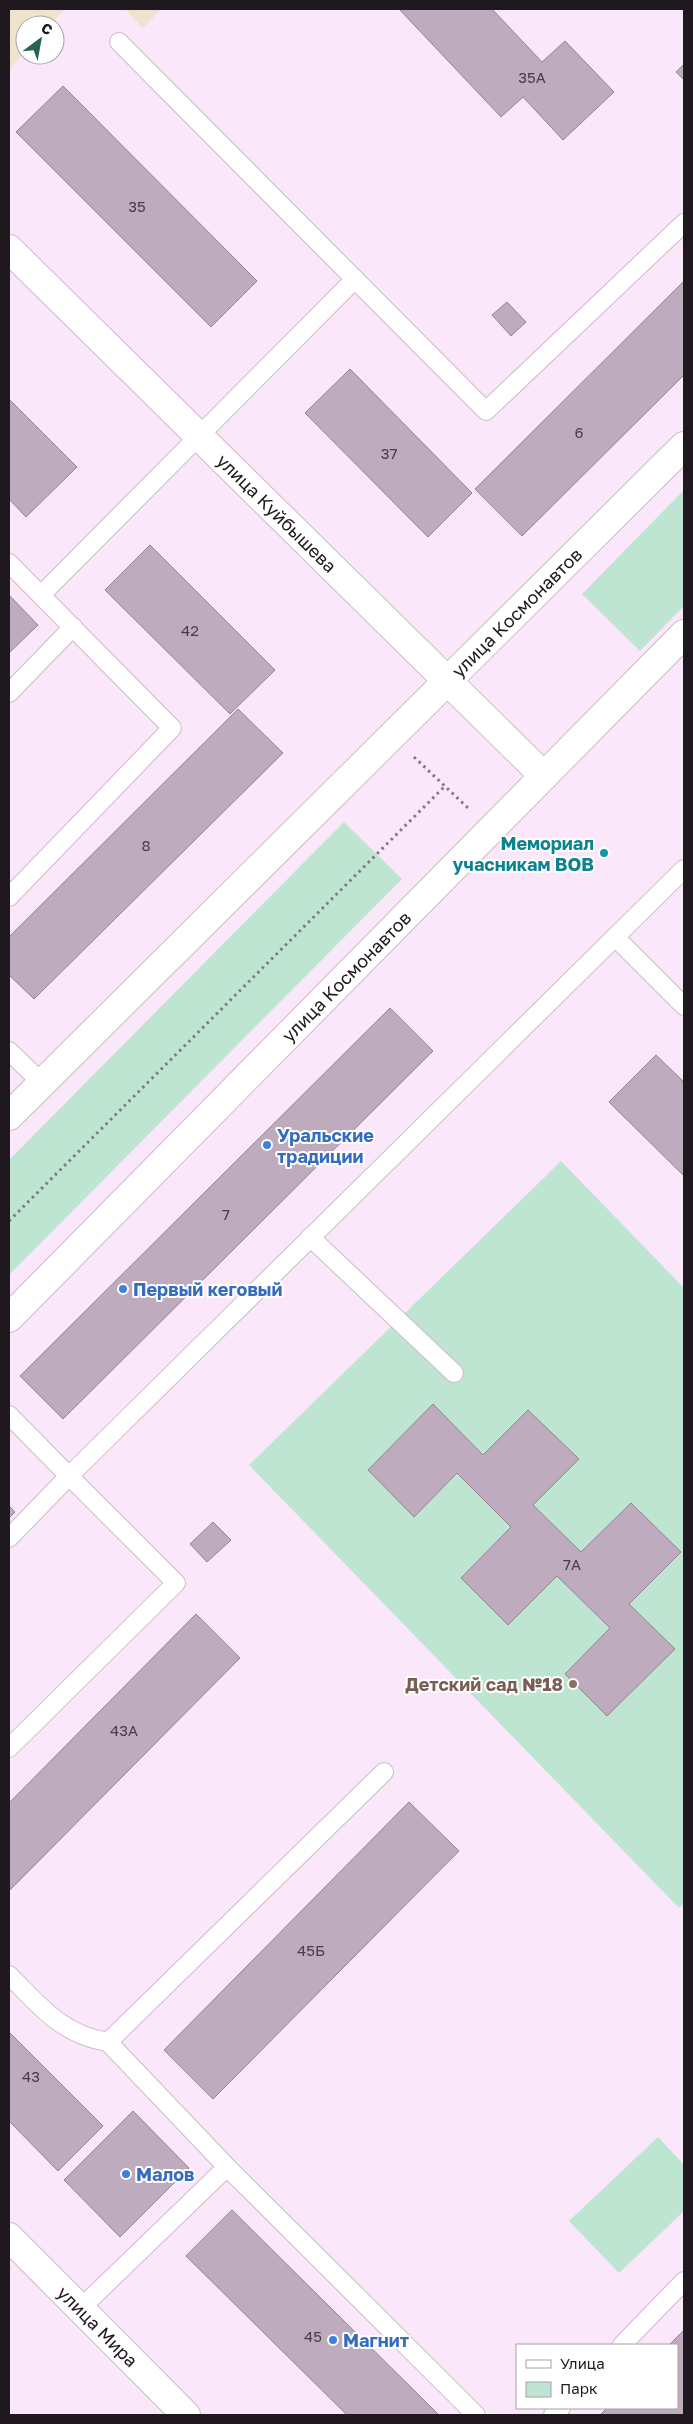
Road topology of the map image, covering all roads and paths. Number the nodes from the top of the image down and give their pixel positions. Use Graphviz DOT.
graph roads {
  1 [pos="119,42"];
  2 [pos="684,223"];
  3 [pos="9,249"];
  4 [pos="355,279"];
  5 [pos="200,436"];
  6 [pos="684,446"];
  7 [pos="9,563"];
  8 [pos="41,595"];
  9 [pos="73,627"];
  10 [pos="684,634"];
  11 [pos="448,680"];
  12 [pos="9,693"];
  13 [pos="392,736"];
  14 [pos="544,776"];
  15 [pos="445,786"];
  16 [pos="491,830"];
  17 [pos="684,869"];
  18 [pos="9,897"];
  19 [pos="615,937"];
  20 [pos="684,1006"];
  21 [pos="9,1051"];
  22 [pos="42,1084"];
  23 [pos="9,1116"];
  24 [pos="9,1222"];
  25 [pos="310,1237"];
  26 [pos="9,1318"];
  27 [pos="454,1373"];
  28 [pos="9,1415"];
  29 [pos="69,1476"];
  30 [pos="9,1538"];
  31 [pos="9,1748"];
  32 [pos="384,1772"];
  33 [pos="9,1975"];
  34 [pos="108,2042"];
  35 [pos="227,2167"];
  36 [pos="9,2237"];
  37 [pos="684,2281"];
  38 [pos="80,2308"];
  39 [pos="623,2344"];
  40 [pos="186,2415"];
  41 [pos="476,2415"];
  1 -- 4 [label="lane"];
  2 -- 4 [label="lane"];
  3 -- 5 [label="street, улица Куйбышева"];
  4 -- 5 [label="lane"];
  5 -- 8 [label="lane"];
  5 -- 11 [label="street, улица Куйбышева"];
  6 -- 11 [label="street, улица Космонавтов"];
  7 -- 8 [label="lane"];
  8 -- 9 [label="lane"];
  9 -- 12 [label="lane"];
  9 -- 18 [label="lane"];
  10 -- 14 [label="street, улица Космонавтов"];
  11 -- 13 [label="street, улица Космонавтов"];
  11 -- 14 [label="street, улица Куйбышева"];
  13 -- 15 [label="path"];
  13 -- 22 [label="street, улица Космонавтов"];
  14 -- 16 [label="street, улица Космонавтов"];
  15 -- 16 [label="path"];
  15 -- 24 [label="path"];
  16 -- 26 [label="street, улица Космонавтов"];
  17 -- 19 [label="lane"];
  19 -- 20 [label="lane"];
  19 -- 25 [label="lane"];
  21 -- 22 [label="lane"];
  22 -- 23 [label="street, улица Космонавтов"];
  25 -- 27 [label="lane"];
  25 -- 29 [label="lane"];
  28 -- 29 [label="lane"];
  29 -- 30 [label="lane"];
  29 -- 31 [label="lane"];
  32 -- 34 [label="lane"];
  33 -- 34 [label="lane"];
  34 -- 35 [label="lane"];
  35 -- 38 [label="lane"];
  35 -- 41 [label="lane"];
  36 -- 38 [label="street, улица Мира"];
  37 -- 39 [label="lane"];
  38 -- 40 [label="street, улица Мира"];
}
